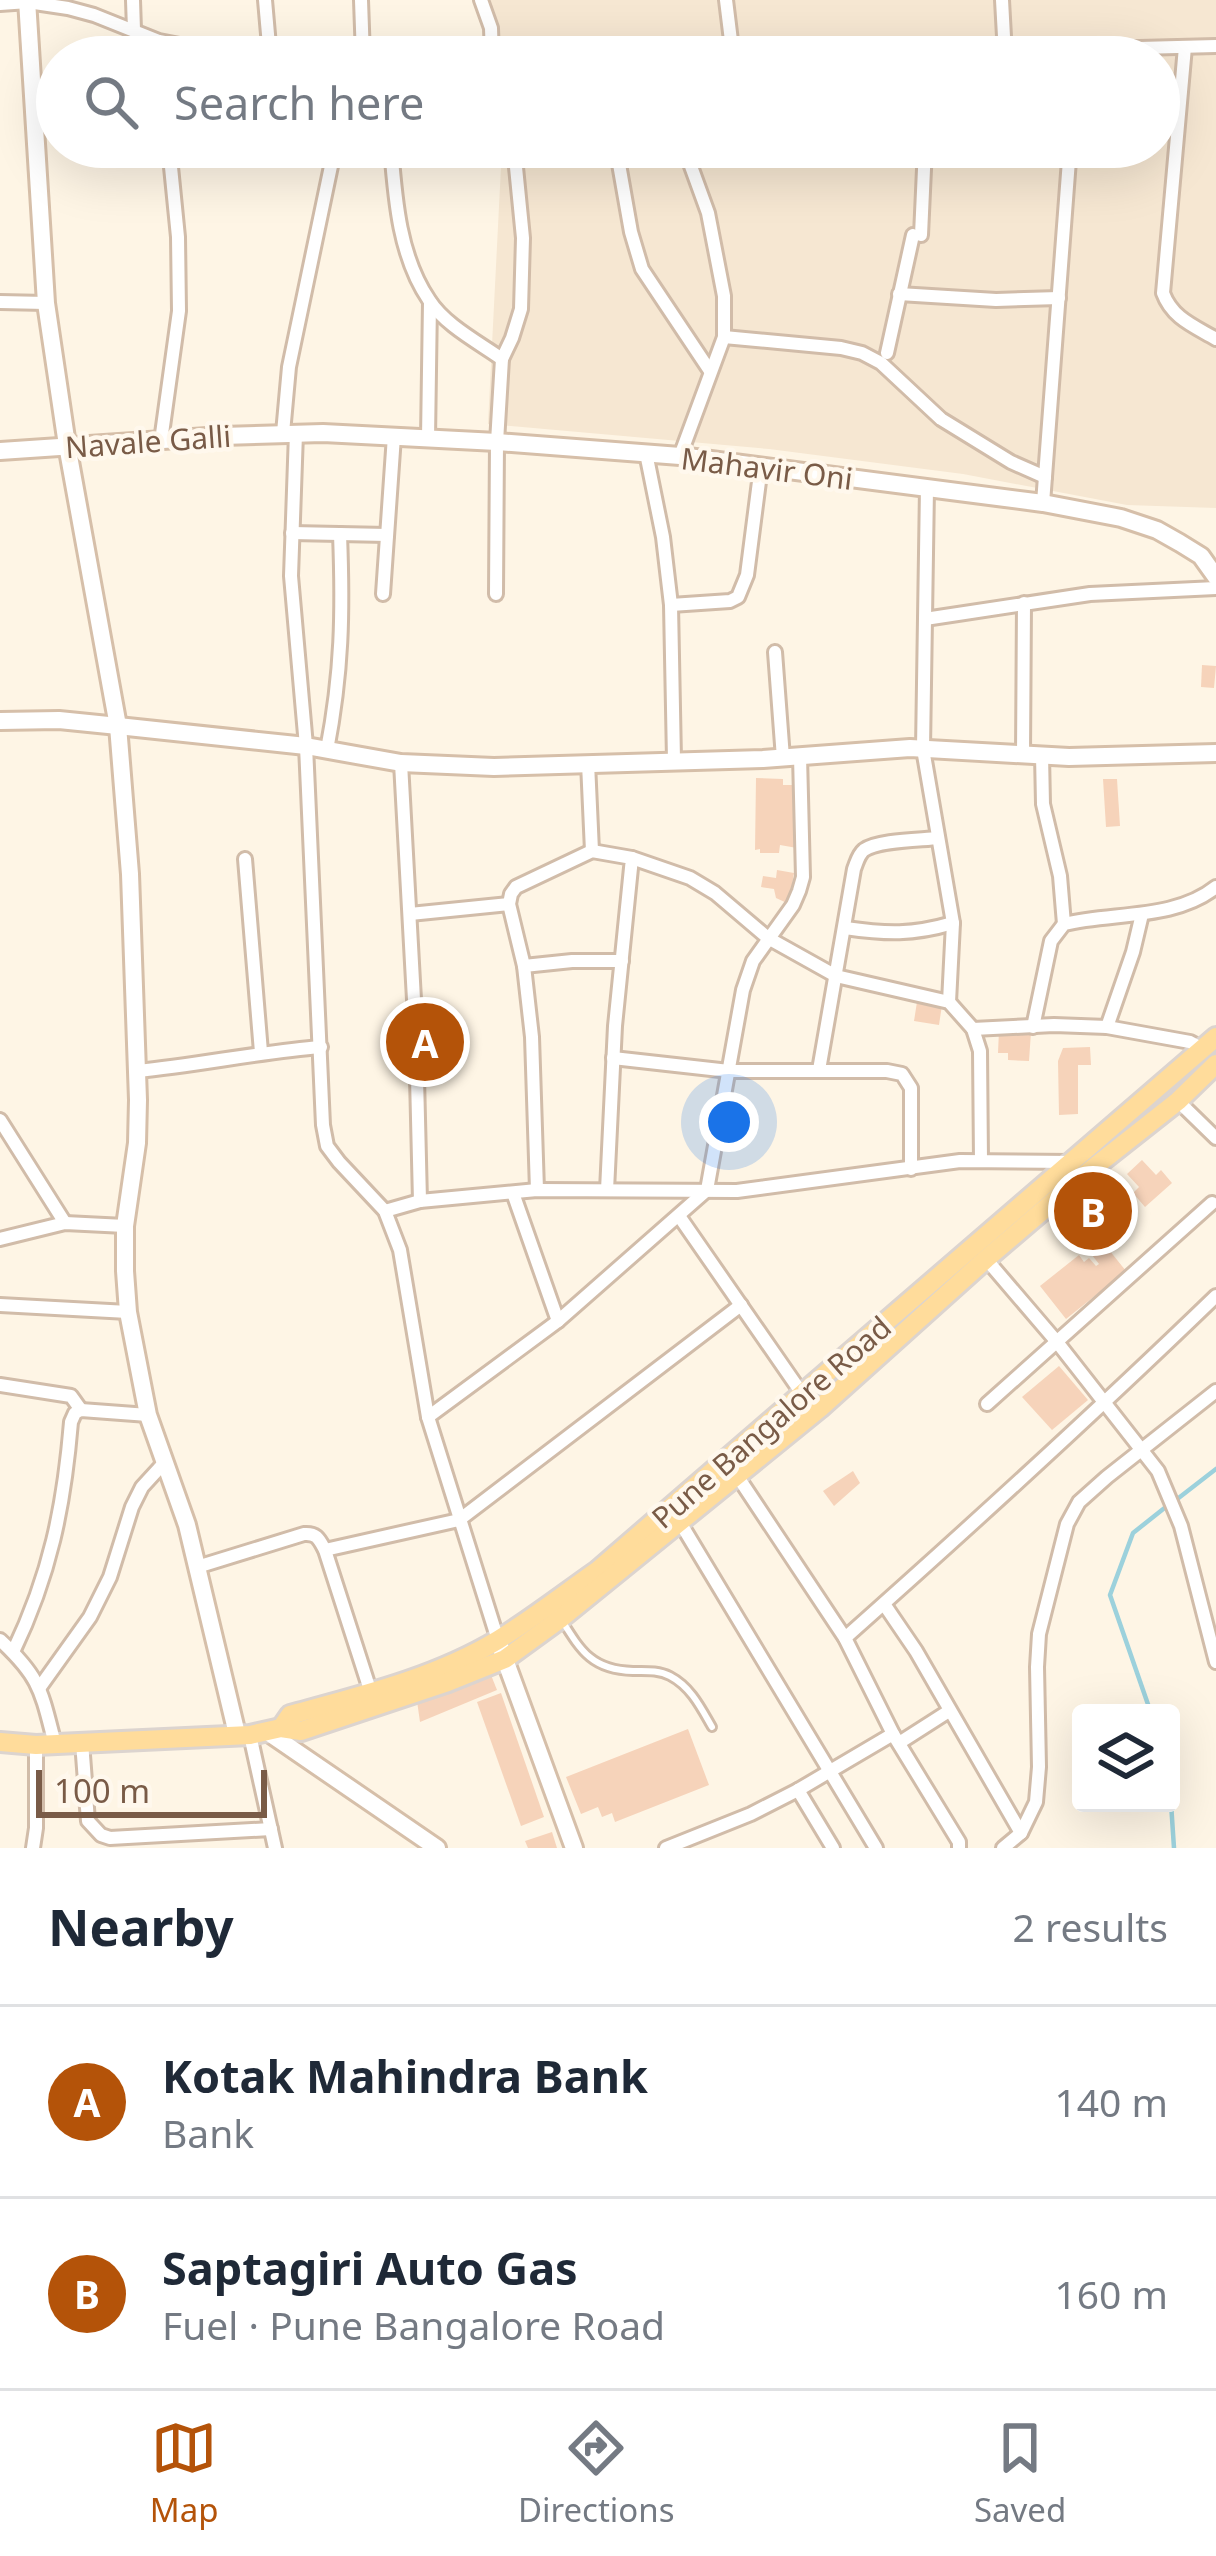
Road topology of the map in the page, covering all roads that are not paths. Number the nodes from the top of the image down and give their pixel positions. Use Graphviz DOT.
graph roads {
  1 [pos="133,0"];
  2 [pos="265,0"];
  3 [pos="361,0"];
  4 [pos="481,0"];
  5 [pos="726,0"];
  6 [pos="1002,0"];
  7 [pos="27,1"];
  8 [pos="0,4"];
  9 [pos="134,30"];
  10 [pos="148,36"];
  11 [pos="268,36"];
  12 [pos="362,36"];
  13 [pos="491,36"];
  14 [pos="730,36"];
  15 [pos="1004,36"];
  16 [pos="1216,46"];
  17 [pos="1180,47"];
  18 [pos="1185,47"];
  19 [pos="1180,103"];
  20 [pos="36,144"];
  21 [pos="38,168"];
  22 [pos="171,168"];
  23 [pos="331,168"];
  24 [pos="392,168"];
  25 [pos="516,168"];
  26 [pos="620,168"];
  27 [pos="692,168"];
  28 [pos="923,168"];
  29 [pos="1068,168"];
  30 [pos="1174,168"];
  31 [pos="898,294"];
  32 [pos="1059,298"];
  33 [pos="0,302"];
  34 [pos="46,302"];
  35 [pos="430,302"];
  36 [pos="724,337"];
  37 [pos="1216,339"];
  38 [pos="887,353"];
  39 [pos="502,359"];
  40 [pos="710,371"];
  41 [pos="290,433"];
  42 [pos="394,436"];
  43 [pos="428,438"];
  44 [pos="161,441"];
  45 [pos="496,442"];
  46 [pos="67,445"];
  47 [pos="0,451"];
  48 [pos="646,454"];
  49 [pos="680,456"];
  50 [pos="761,466"];
  51 [pos="1045,477"];
  52 [pos="927,488"];
  53 [pos="1043,502"];
  54 [pos="292,533"];
  55 [pos="340,534"];
  56 [pos="387,535"];
  57 [pos="1216,577"];
  58 [pos="1216,588"];
  59 [pos="383,594"];
  60 [pos="496,594"];
  61 [pos="1024,603"];
  62 [pos="671,605"];
  63 [pos="925,619"];
  64 [pos="775,652"];
  65 [pos="0,721"];
  66 [pos="118,726"];
  67 [pos="306,746"];
  68 [pos="923,749"];
  69 [pos="327,750"];
  70 [pos="1216,753"];
  71 [pos="1033,755"];
  72 [pos="791,757"];
  73 [pos="674,760"];
  74 [pos="401,764"];
  75 [pos="588,764"];
  76 [pos="938,838"];
  77 [pos="592,851"];
  78 [pos="632,857"];
  79 [pos="245,859"];
  80 [pos="1216,887"];
  81 [pos="509,904"];
  82 [pos="410,914"];
  83 [pos="1142,914"];
  84 [pos="953,923"];
  85 [pos="1064,924"];
  86 [pos="845,928"];
  87 [pos="768,938"];
  88 [pos="622,961"];
  89 [pos="524,967"];
  90 [pos="836,976"];
  91 [pos="949,1002"];
  92 [pos="1034,1027"];
  93 [pos="1108,1027"];
  94 [pos="973,1029"];
  95 [pos="321,1047"];
  96 [pos="1212,1050"];
  97 [pos="261,1052"];
  98 [pos="613,1058"];
  99 [pos="819,1070"];
  100 [pos="137,1071"];
  101 [pos="729,1071"];
  102 [pos="1178,1102"];
  103 [pos="0,1120"];
  104 [pos="1216,1138"];
  105 [pos="981,1161"];
  106 [pos="1073,1162"];
  107 [pos="911,1169"];
  108 [pos="537,1190"];
  109 [pos="608,1190"];
  110 [pos="707,1190"];
  111 [pos="513,1193"];
  112 [pos="420,1202"];
  113 [pos="1212,1203"];
  114 [pos="385,1211"];
  115 [pos="680,1216"];
  116 [pos="64,1223"];
  117 [pos="125,1226"];
  118 [pos="0,1239"];
  119 [pos="986,1259"];
  120 [pos="1216,1296"];
  121 [pos="0,1305"];
  122 [pos="741,1305"];
  123 [pos="128,1312"];
  124 [pos="558,1321"];
  125 [pos="1057,1342"];
  126 [pos="0,1385"];
  127 [pos="1216,1391"];
  128 [pos="802,1395"];
  129 [pos="1105,1403"];
  130 [pos="987,1404"];
  131 [pos="81,1410"];
  132 [pos="148,1415"];
  133 [pos="428,1417"];
  134 [pos="1141,1449"];
  135 [pos="164,1462"];
  136 [pos="738,1477"];
  137 [pos="459,1520"];
  138 [pos="681,1524"];
  139 [pos="326,1550"];
  140 [pos="197,1568"];
  141 [pos="884,1604"];
  142 [pos="560,1619"];
  143 [pos="845,1638"];
  144 [pos="0,1640"];
  145 [pos="501,1649"];
  146 [pos="13,1652"];
  147 [pos="1216,1662"];
  148 [pos="40,1687"];
  149 [pos="371,1693"];
  150 [pos="950,1711"];
  151 [pos="712,1727"];
  152 [pos="259,1732"];
  153 [pos="896,1739"];
  154 [pos="0,1742"];
  155 [pos="82,1742"];
  156 [pos="46,1744"];
  157 [pos="831,1771"];
  158 [pos="798,1790"];
  159 [pos="271,1829"];
  160 [pos="1022,1832"];
  161 [pos="697,1842"];
  162 [pos="33,1848"];
  163 [pos="274,1848"];
  164 [pos="436,1848"];
  165 [pos="574,1848"];
  166 [pos="666,1848"];
  167 [pos="833,1848"];
  168 [pos="876,1848"];
  169 [pos="959,1848"];
  170 [pos="1003,1848"];
  1 -- 9 [label="street"];
  2 -- 11 [label="street"];
  3 -- 12 [label="street"];
  4 -- 13 [label="street"];
  5 -- 14 [label="street"];
  6 -- 15 [label="street"];
  7 -- 8 [label="street"];
  7 -- 9 [label="street"];
  7 -- 20 [label="street"];
  9 -- 10 [label="street"];
  16 -- 18 [label="street"];
  17 -- 18 [label="street"];
  18 -- 19 [label="street"];
  21 -- 34 [label="street"];
  22 -- 44 [label="street"];
  23 -- 41 [label="street"];
  24 -- 35 [label="street"];
  25 -- 39 [label="street"];
  26 -- 40 [label="street"];
  27 -- 36 [label="street"];
  28 -- 31 [label="street"];
  29 -- 32 [label="street"];
  30 -- 37 [label="street"];
  31 -- 32 [label="street"];
  31 -- 38 [label="street"];
  32 -- 51 [label="street"];
  33 -- 34 [label="street"];
  34 -- 46 [label="street"];
  35 -- 39 [label="street"];
  35 -- 43 [label="street"];
  36 -- 40 [label="street"];
  36 -- 51 [label="street"];
  39 -- 45 [label="street"];
  40 -- 49 [label="street"];
  41 -- 42 [label="street, Mahavir Oni"];
  41 -- 44 [label="street, Navale Galli"];
  41 -- 54 [label="street"];
  42 -- 43 [label="street, Mahavir Oni"];
  42 -- 56 [label="street"];
  43 -- 45 [label="street, Mahavir Oni"];
  44 -- 46 [label="street, Navale Galli"];
  45 -- 48 [label="street, Mahavir Oni"];
  45 -- 60 [label="street"];
  46 -- 47 [label="street, Navale Galli"];
  46 -- 66 [label="street"];
  48 -- 49 [label="street, Mahavir Oni"];
  48 -- 62 [label="street"];
  49 -- 50 [label="street, Mahavir Oni"];
  50 -- 52 [label="street, Mahavir Oni"];
  50 -- 62 [label="street"];
  51 -- 53 [label="street"];
  52 -- 53 [label="street, Mahavir Oni"];
  52 -- 63 [label="street"];
  53 -- 57 [label="street, Mahavir Oni"];
  54 -- 55 [label="street"];
  54 -- 67 [label="street"];
  55 -- 56 [label="street"];
  55 -- 69 [label="street"];
  56 -- 59 [label="street"];
  58 -- 61 [label="street"];
  61 -- 63 [label="street"];
  61 -- 71 [label="street"];
  62 -- 73 [label="street"];
  63 -- 68 [label="street"];
  64 -- 72 [label="street"];
  65 -- 66 [label="street"];
  66 -- 67 [label="street"];
  66 -- 100 [label="street"];
  67 -- 69 [label="street"];
  67 -- 95 [label="street"];
  68 -- 71 [label="street"];
  68 -- 72 [label="street"];
  68 -- 76 [label="street"];
  69 -- 74 [label="street"];
  70 -- 71 [label="street"];
  71 -- 85 [label="street"];
  72 -- 73 [label="street"];
  72 -- 87 [label="street"];
  73 -- 75 [label="street"];
  74 -- 75 [label="street"];
  74 -- 82 [label="street"];
  75 -- 77 [label="street"];
  76 -- 84 [label="street"];
  76 -- 86 [label="street"];
  77 -- 78 [label="street"];
  77 -- 81 [label="street"];
  78 -- 87 [label="street"];
  78 -- 88 [label="street"];
  79 -- 97 [label="street"];
  80 -- 83 [label="street"];
  81 -- 82 [label="street"];
  81 -- 89 [label="street"];
  82 -- 112 [label="street"];
  83 -- 85 [label="street"];
  83 -- 93 [label="street"];
  84 -- 86 [label="street"];
  84 -- 91 [label="street"];
  85 -- 92 [label="street"];
  86 -- 90 [label="street"];
  87 -- 90 [label="street"];
  87 -- 101 [label="street"];
  88 -- 89 [label="street"];
  88 -- 98 [label="street"];
  89 -- 108 [label="street"];
  90 -- 91 [label="street"];
  90 -- 99 [label="street"];
  91 -- 94 [label="street"];
  92 -- 93 [label="street"];
  92 -- 94 [label="street"];
  93 -- 96 [label="street"];
  94 -- 105 [label="street"];
  95 -- 97 [label="street"];
  95 -- 114 [label="street"];
  96 -- 102 [label="main road, Pune Bangalore Road"];
  96 -- 106 [label="main road, Pune Bangalore Road"];
  97 -- 100 [label="street"];
  98 -- 101 [label="street"];
  98 -- 109 [label="street"];
  99 -- 101 [label="street"];
  99 -- 107 [label="street"];
  100 -- 117 [label="street"];
  101 -- 110 [label="street"];
  102 -- 104 [label="street"];
  102 -- 119 [label="main road, Pune Bangalore Road"];
  103 -- 116 [label="street"];
  105 -- 106 [label="street"];
  105 -- 107 [label="street"];
  106 -- 128 [label="main road, Pune Bangalore Road"];
  107 -- 110 [label="street"];
  108 -- 109 [label="street"];
  108 -- 111 [label="street"];
  109 -- 110 [label="street"];
  110 -- 115 [label="street"];
  111 -- 112 [label="street"];
  111 -- 124 [label="street"];
  112 -- 114 [label="street"];
  113 -- 125 [label="street"];
  114 -- 133 [label="street"];
  115 -- 122 [label="street"];
  115 -- 124 [label="street"];
  116 -- 117 [label="street"];
  116 -- 118 [label="street"];
  117 -- 123 [label="street"];
  119 -- 125 [label="street"];
  119 -- 136 [label="main road, Pune Bangalore Road"];
  120 -- 129 [label="street"];
  121 -- 123 [label="street"];
  122 -- 128 [label="street"];
  122 -- 137 [label="street"];
  123 -- 132 [label="street"];
  124 -- 133 [label="street"];
  125 -- 129 [label="street"];
  125 -- 130 [label="street"];
  126 -- 131 [label="street"];
  127 -- 134 [label="street"];
  128 -- 145 [label="main road, Pune Bangalore Road"];
  129 -- 134 [label="street"];
  129 -- 141 [label="street"];
  131 -- 132 [label="street"];
  131 -- 146 [label="street"];
  132 -- 135 [label="street"];
  133 -- 137 [label="street"];
  134 -- 147 [label="street"];
  134 -- 160 [label="street"];
  135 -- 140 [label="street"];
  135 -- 148 [label="street"];
  136 -- 138 [label="main road, Pune Bangalore Road"];
  136 -- 143 [label="street"];
  137 -- 139 [label="street"];
  137 -- 145 [label="street"];
  138 -- 142 [label="main road, Pune Bangalore Road"];
  138 -- 157 [label="street"];
  139 -- 140 [label="street"];
  139 -- 149 [label="street"];
  140 -- 152 [label="street"];
  141 -- 143 [label="street"];
  141 -- 150 [label="street"];
  142 -- 145 [label="main road, Pune Bangalore Road"];
  142 -- 151 [label="lane"];
  143 -- 153 [label="street"];
  144 -- 146 [label="street"];
  145 -- 149 [label="main road, Pune Bangalore Road"];
  145 -- 152 [label="main road, Pune Bangalore Road"];
  145 -- 165 [label="street"];
  146 -- 148 [label="street"];
  148 -- 156 [label="street"];
  149 -- 152 [label="main road, Pune Bangalore Road"];
  150 -- 153 [label="street"];
  150 -- 160 [label="street"];
  152 -- 155 [label="main road, Pune Bangalore Road"];
  152 -- 159 [label="street"];
  152 -- 164 [label="street"];
  153 -- 157 [label="street"];
  153 -- 169 [label="street"];
  154 -- 156 [label="main road, Pune Bangalore Road"];
  155 -- 156 [label="main road, Pune Bangalore Road"];
  155 -- 159 [label="street"];
  156 -- 162 [label="street"];
  157 -- 158 [label="street"];
  157 -- 168 [label="street"];
  158 -- 161 [label="street"];
  158 -- 167 [label="street"];
  159 -- 163 [label="street"];
  160 -- 170 [label="street"];
  161 -- 166 [label="street"];
}
